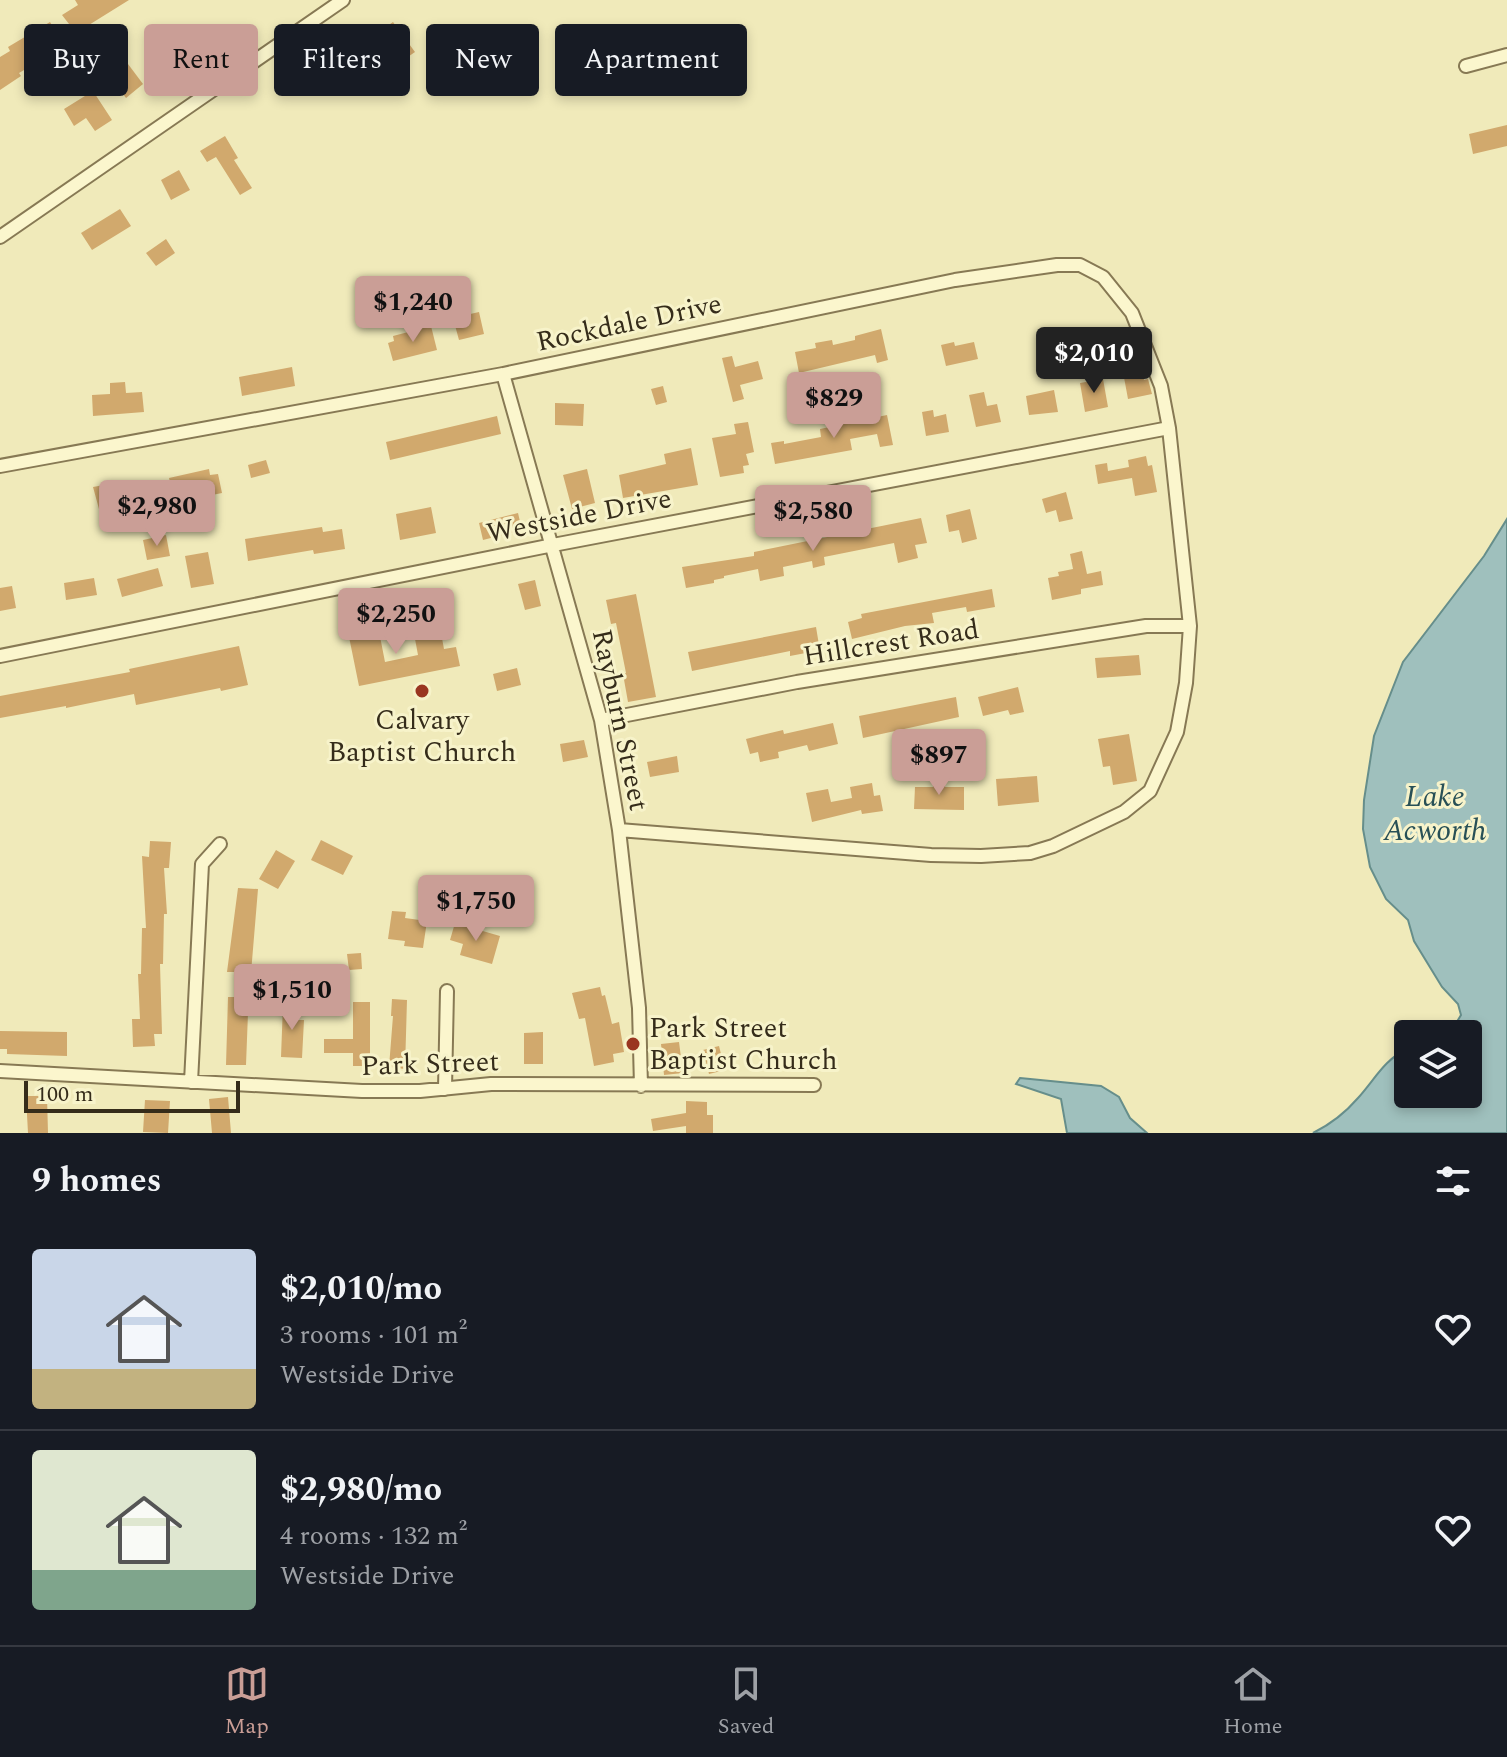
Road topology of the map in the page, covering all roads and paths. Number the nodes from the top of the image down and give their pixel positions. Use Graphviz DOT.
graph roads {
  1 [pos="343,0"];
  2 [pos="1507,55"];
  3 [pos="1466,66"];
  4 [pos="0,237"];
  5 [pos="503,374"];
  6 [pos="1169,428"];
  7 [pos="0,466"];
  8 [pos="553,545"];
  9 [pos="1190,626"];
  10 [pos="0,656"];
  11 [pos="601,720"];
  12 [pos="619,830"];
  13 [pos="220,844"];
  14 [pos="447,991"];
  15 [pos="0,1071"];
  16 [pos="191,1082"];
  17 [pos="814,1085"];
  18 [pos="641,1086"];
  19 [pos="445,1089"];
  1 -- 4 [label="street"];
  2 -- 3 [label="street"];
  5 -- 6 [label="street, Rockdale Drive"];
  5 -- 7 [label="street, Rockdale Drive"];
  5 -- 8 [label="street, Rayburn Street"];
  6 -- 8 [label="street, Westside Drive"];
  6 -- 9 [label="street, Rockdale Drive"];
  8 -- 10 [label="street, Westside Drive"];
  8 -- 11 [label="street, Rayburn Street"];
  9 -- 11 [label="street, Hillcrest Road"];
  9 -- 12 [label="street, Rockdale Drive"];
  11 -- 12 [label="street, Rayburn Street"];
  12 -- 18 [label="street, Rayburn Street"];
  13 -- 16 [label="street"];
  14 -- 19 [label="street"];
  15 -- 16 [label="street, Park Street"];
  16 -- 19 [label="street, Park Street"];
  17 -- 18 [label="street, Park Street"];
  18 -- 19 [label="street, Park Street"];
}
